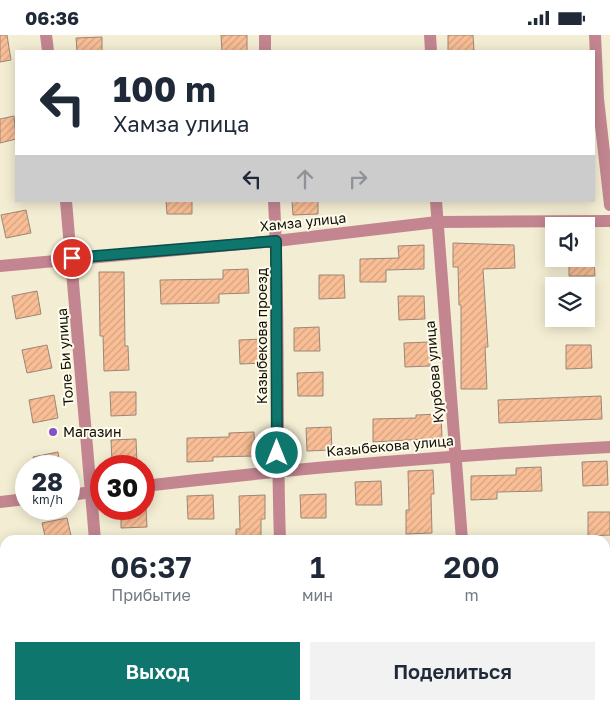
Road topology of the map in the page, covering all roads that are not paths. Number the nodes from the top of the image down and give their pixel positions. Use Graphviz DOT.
graph roads {
  1 [pos="46,35"];
  2 [pos="264,35"];
  3 [pos="430,35"];
  4 [pos="595,35"];
  5 [pos="48,50"];
  6 [pos="265,50"];
  7 [pos="431,50"];
  8 [pos="66,202"];
  9 [pos="274,202"];
  10 [pos="436,202"];
  11 [pos="610,205"];
  12 [pos="610,221"];
  13 [pos="437,222"];
  14 [pos="276,241"];
  15 [pos="72,258"];
  16 [pos="0,266"];
  17 [pos="610,447"];
  18 [pos="92,455"];
  19 [pos="455,455"];
  20 [pos="277,471"];
  21 [pos="155,485"];
  22 [pos="15,500"];
  23 [pos="0,501"];
  24 [pos="96,520"];
  25 [pos="96,535"];
  26 [pos="280,535"];
  27 [pos="462,535"];
  1 -- 5 [label="street"];
  2 -- 6 [label="street"];
  3 -- 7 [label="street"];
  4 -- 11 [label="street"];
  8 -- 15 [label="street, Толе Би улица"];
  9 -- 14 [label="street, Казыбекова проезд"];
  10 -- 13 [label="street, Курбова улица"];
  12 -- 13 [label="street, Хамза улица"];
  13 -- 14 [label="street, Хамза улица"];
  13 -- 19 [label="street, Курбова улица"];
  14 -- 15 [label="street, Хамза улица"];
  14 -- 20 [label="street, Казыбекова проезд"];
  15 -- 16 [label="street, Хамза улица"];
  15 -- 18 [label="street, Толе Би улица"];
  17 -- 19 [label="street, Казыбекова улица"];
  19 -- 20 [label="street, Казыбекова улица"];
  19 -- 27 [label="street, Курбова улица"];
  20 -- 21 [label="street, Казыбекова улица"];
  20 -- 26 [label="street, Казыбекова проезд"];
  22 -- 23 [label="street"];
  24 -- 25 [label="street, Толе Би улица"];
}
